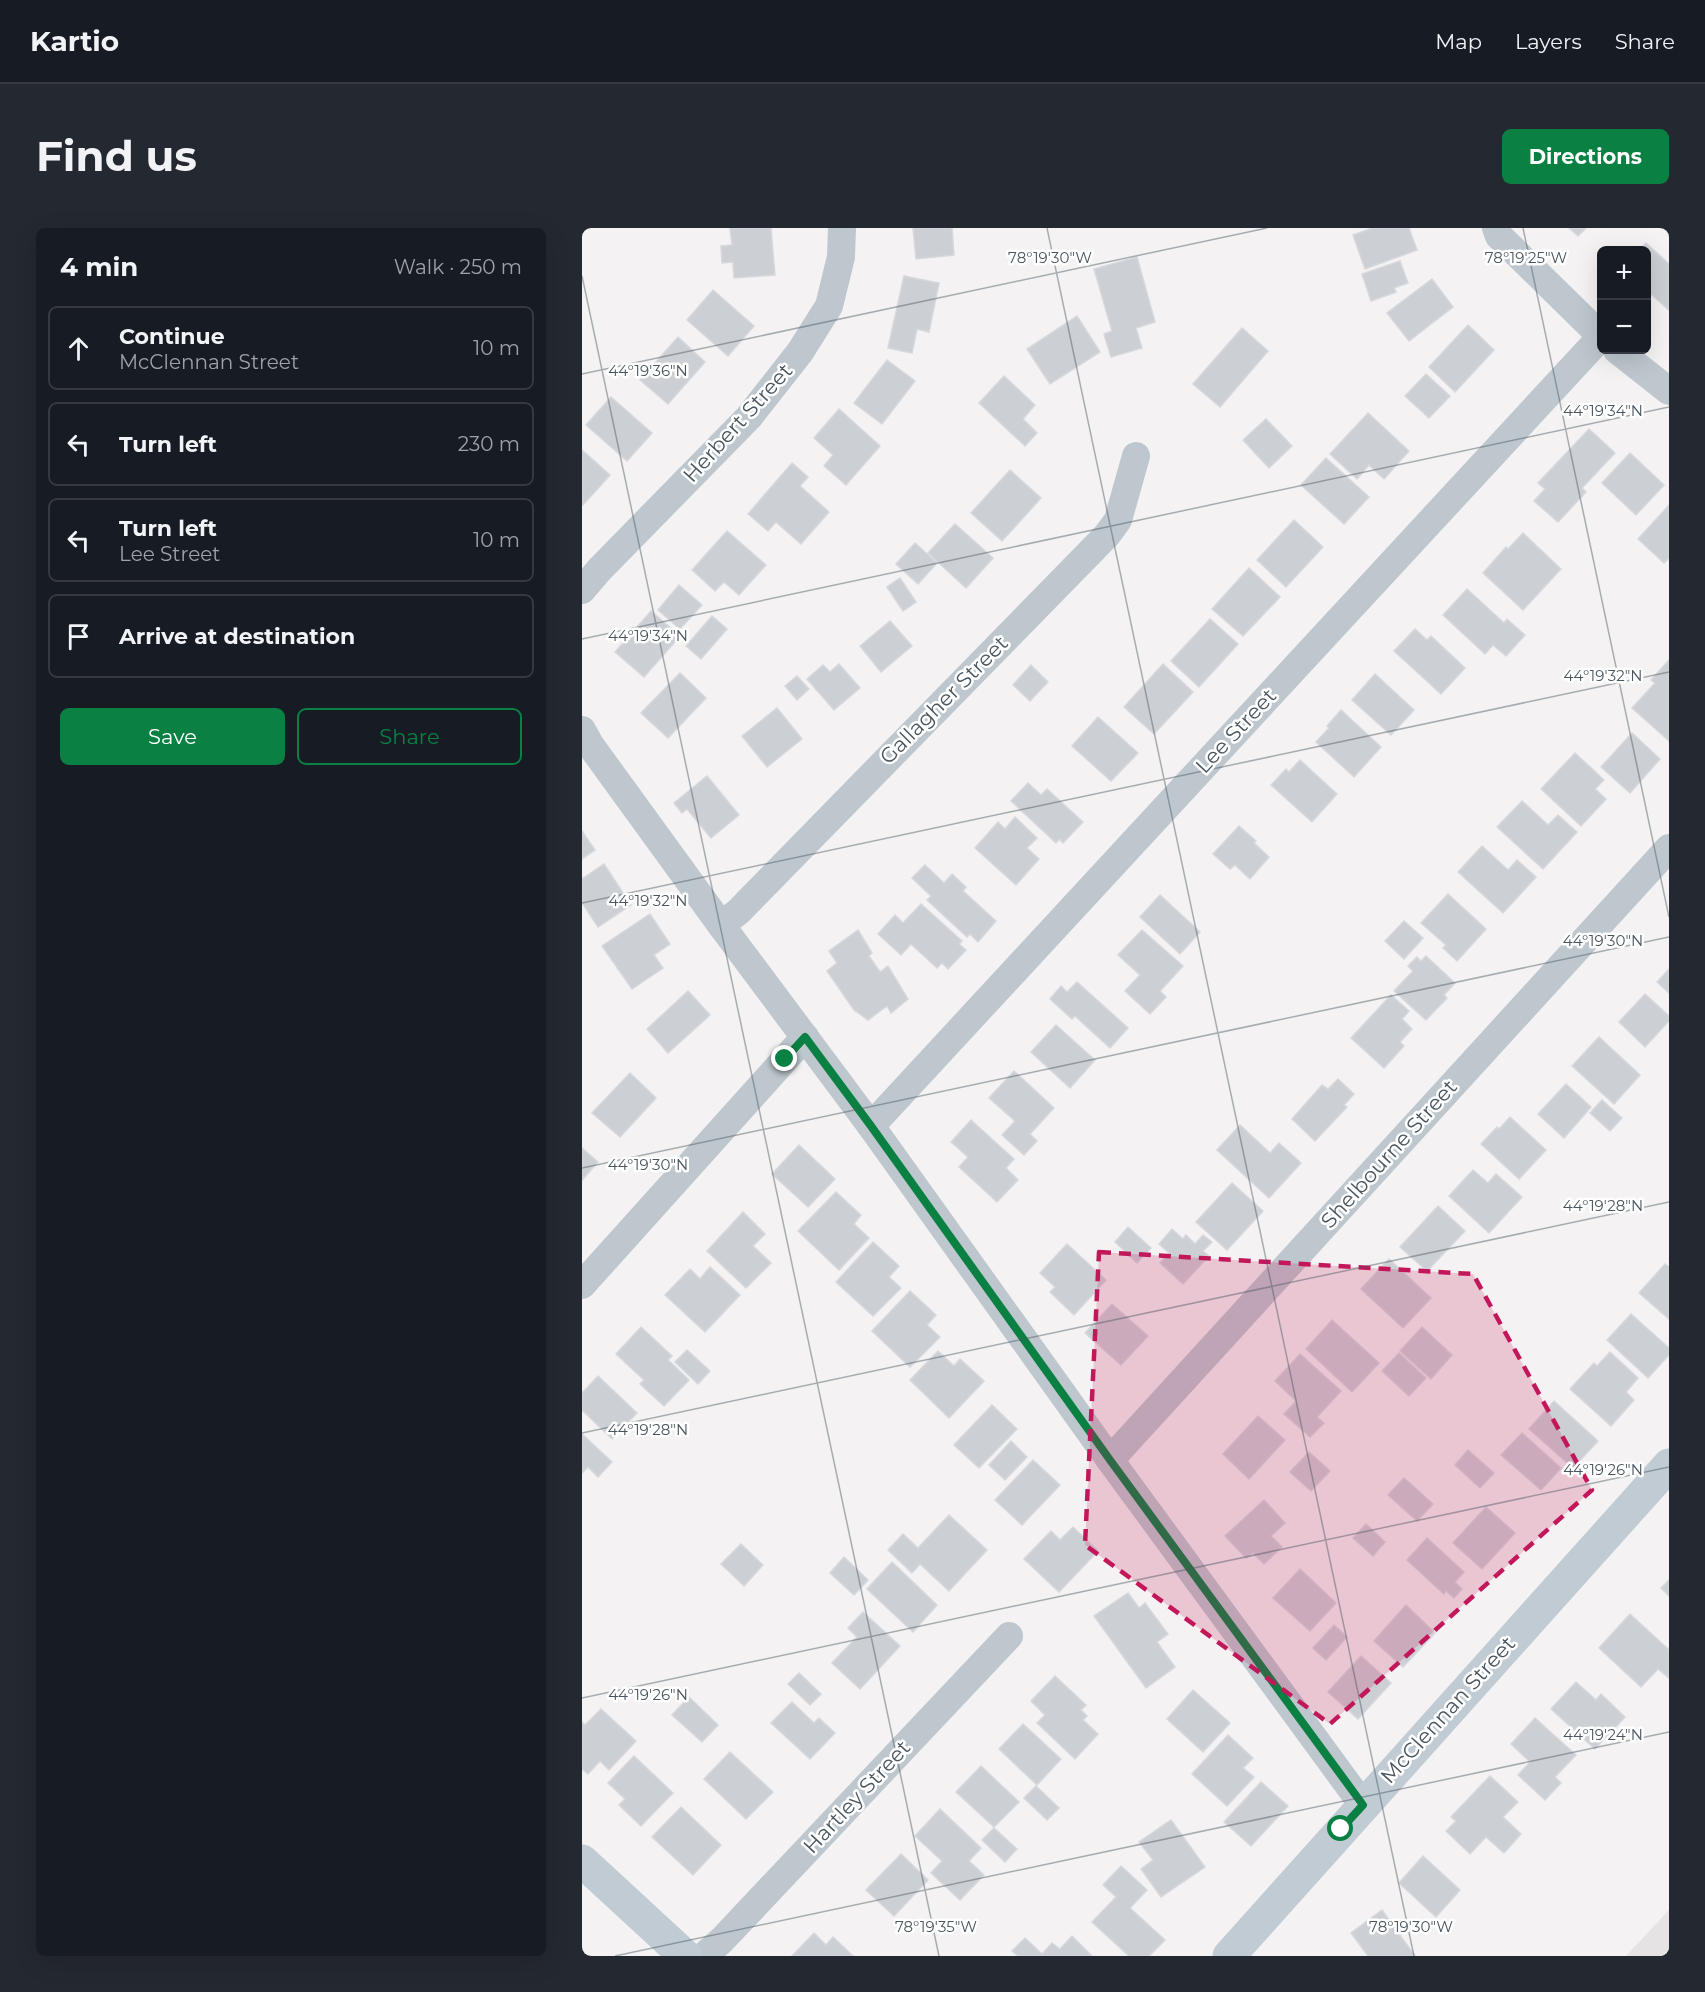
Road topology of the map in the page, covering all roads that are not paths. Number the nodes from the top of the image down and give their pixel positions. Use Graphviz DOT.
graph roads {
  1 [pos="842,228"];
  2 [pos="1496,228"];
  3 [pos="1597,333"];
  4 [pos="1597,341"];
  5 [pos="1622,354"];
  6 [pos="1669,391"];
  7 [pos="1136,456"];
  8 [pos="582,590"];
  9 [pos="582,730"];
  10 [pos="1669,848"];
  11 [pos="721,925"];
  12 [pos="805,1037"];
  13 [pos="871,1126"];
  14 [pos="582,1285"];
  15 [pos="1110,1460"];
  16 [pos="1669,1465"];
  17 [pos="1009,1636"];
  18 [pos="1363,1805"];
  19 [pos="582,1861"];
  20 [pos="685,1956"];
  21 [pos="704,1956"];
  22 [pos="1229,1956"];
  1 -- 8 [label="street, Herbert Street"];
  2 -- 3 [label="street"];
  4 -- 13 [label="street, Lee Street"];
  5 -- 6 [label="street"];
  7 -- 11 [label="street, Gallagher Street"];
  9 -- 11 [label="street"];
  10 -- 15 [label="street, Shelbourne Street"];
  11 -- 12 [label="street"];
  12 -- 13 [label="street"];
  12 -- 14 [label="street"];
  13 -- 15 [label="street"];
  15 -- 18 [label="street"];
  16 -- 18 [label="street, McClennan Street"];
  17 -- 21 [label="street, Hartley Street"];
  18 -- 22 [label="street, McClennan Street"];
  19 -- 20 [label="street"];
}
